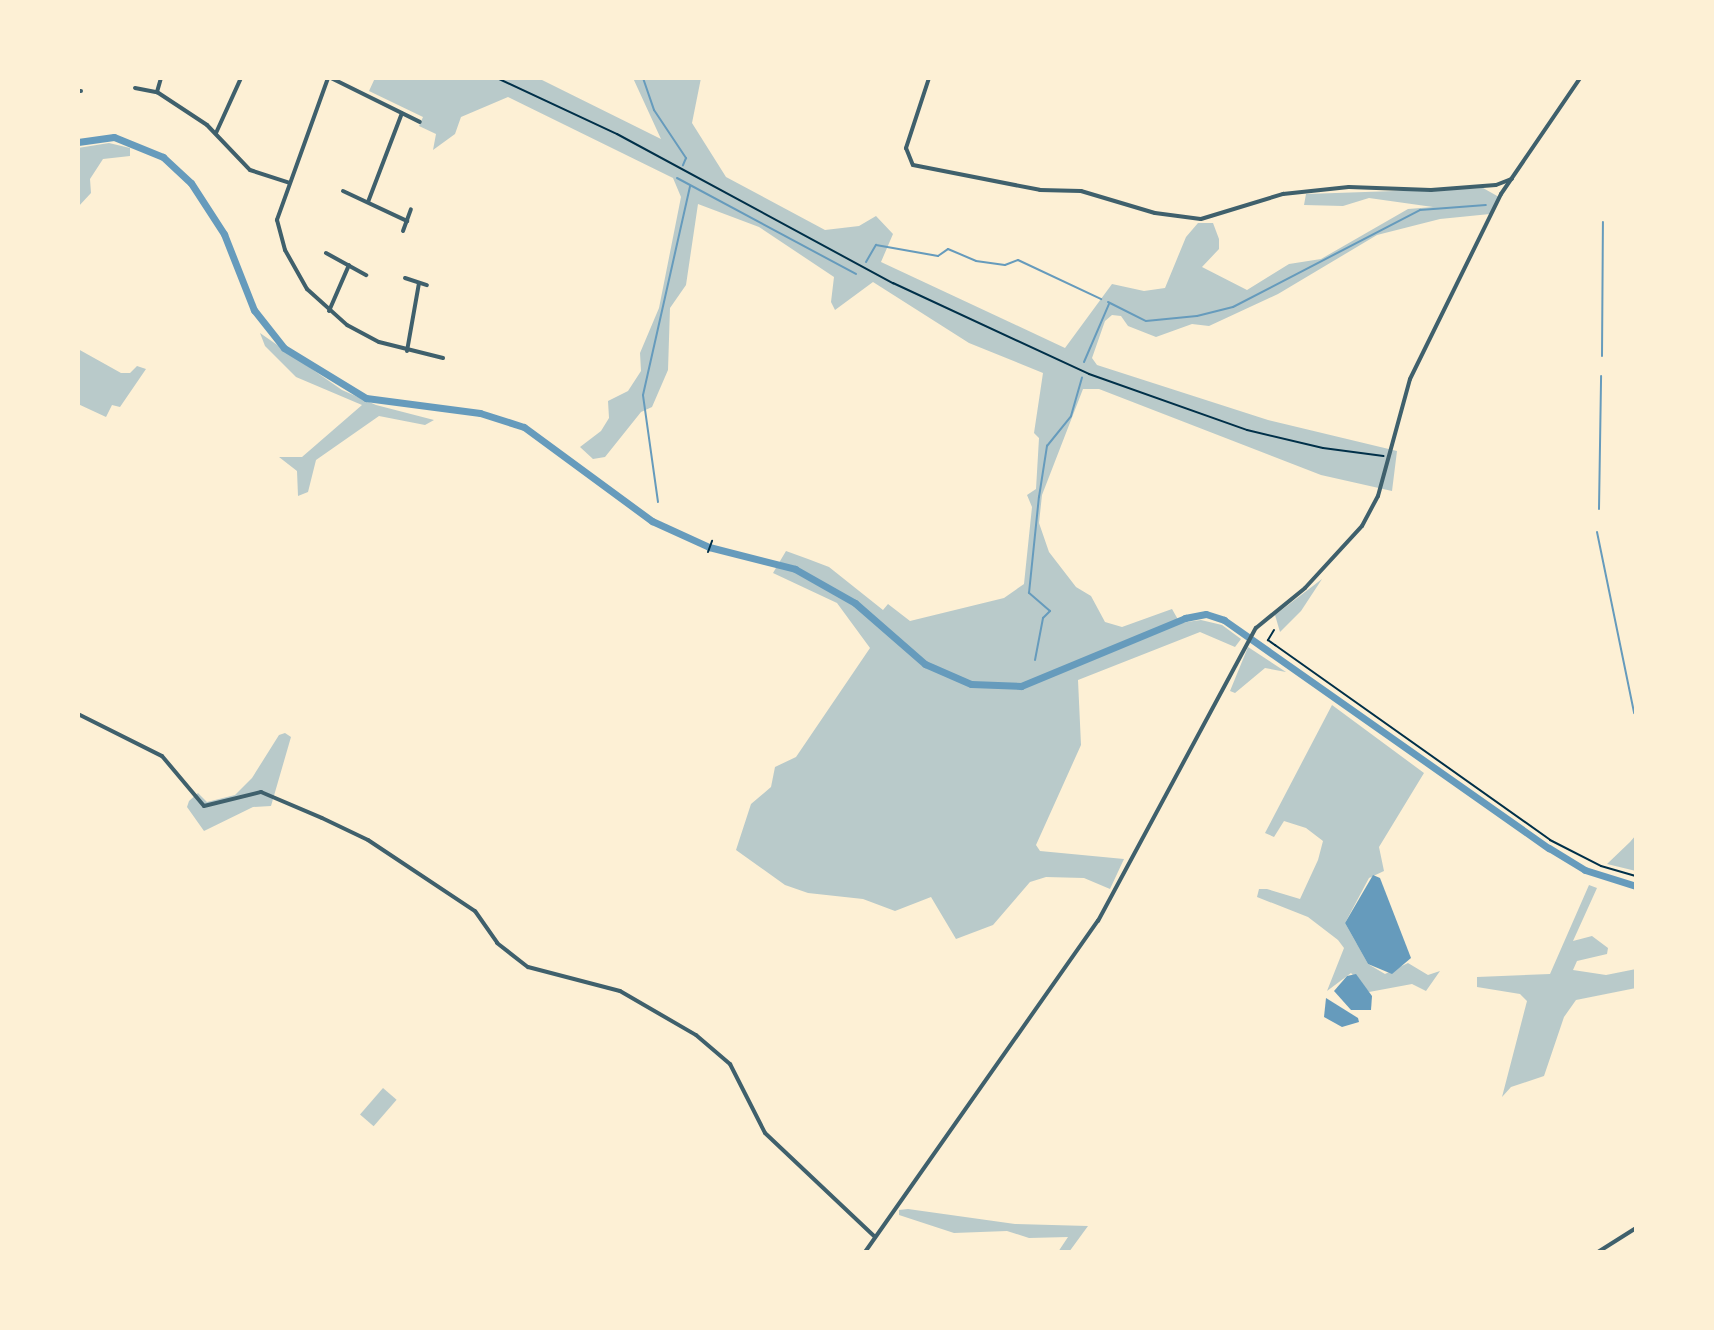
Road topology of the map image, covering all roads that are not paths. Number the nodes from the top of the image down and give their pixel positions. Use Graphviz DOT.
graph roads {
  1 [pos="161,78"];
  2 [pos="241,78"];
  3 [pos="330,78"];
  4 [pos="929,78"];
  5 [pos="1580,78"];
  6 [pos="135,88"];
  7 [pos="157,92"];
  8 [pos="402,113"];
  9 [pos="420,122"];
  10 [pos="216,133"];
  11 [pos="1512,179"];
  12 [pos="289,182"];
  13 [pos="1496,185"];
  14 [pos="343,191"];
  15 [pos="1501,194"];
  16 [pos="368,202"];
  17 [pos="411,209"];
  18 [pos="407,221"];
  19 [pos="403,231"];
  20 [pos="326,253"];
  21 [pos="349,265"];
  22 [pos="366,275"];
  23 [pos="405,278"];
  24 [pos="419,283"];
  25 [pos="427,285"];
  26 [pos="329,311"];
  27 [pos="407,351"];
  28 [pos="443,358"];
  29 [pos="78,714"];
  30 [pos="1636,1228"];
  31 [pos="874,1236"];
  32 [pos="865,1252"];
  33 [pos="1598,1252"];
  1 -- 7 [label="street"];
  2 -- 10 [label="street"];
  3 -- 8 [label="street"];
  3 -- 12 [label="street"];
  4 -- 13 [label="street"];
  5 -- 11 [label="street"];
  6 -- 7 [label="street"];
  7 -- 10 [label="street"];
  8 -- 9 [label="street"];
  8 -- 16 [label="street"];
  10 -- 12 [label="street"];
  11 -- 13 [label="street"];
  11 -- 15 [label="street"];
  12 -- 26 [label="street"];
  13 -- 15 [label="street"];
  14 -- 16 [label="street"];
  15 -- 31 [label="street"];
  16 -- 18 [label="street"];
  17 -- 18 [label="street"];
  18 -- 19 [label="street"];
  20 -- 21 [label="street"];
  21 -- 22 [label="street"];
  21 -- 26 [label="street"];
  23 -- 24 [label="street"];
  24 -- 25 [label="street"];
  24 -- 27 [label="street"];
  26 -- 27 [label="street"];
  27 -- 28 [label="street"];
  29 -- 31 [label="street"];
  30 -- 33 [label="street"];
  31 -- 32 [label="street"];
}
